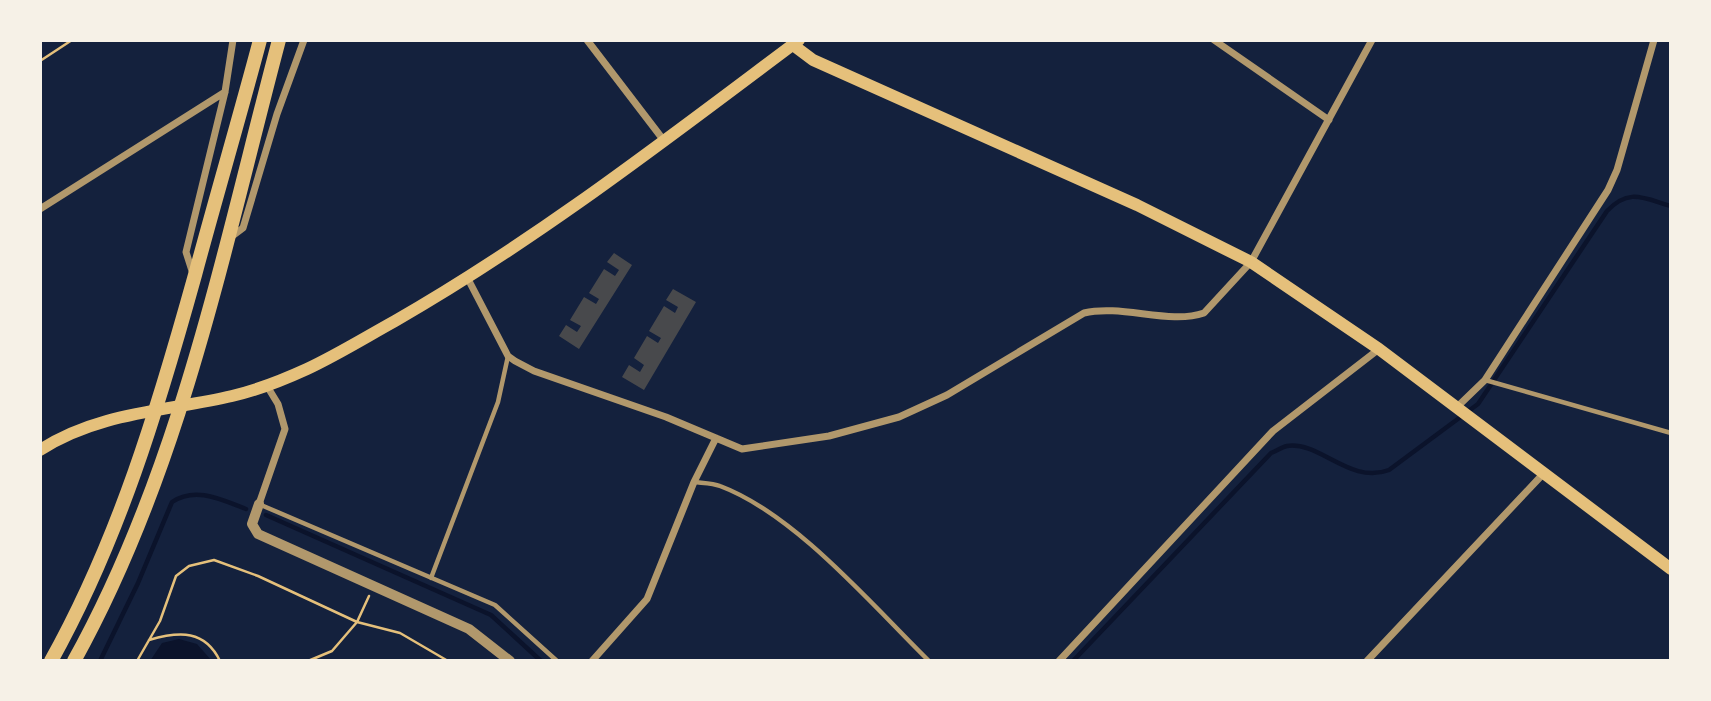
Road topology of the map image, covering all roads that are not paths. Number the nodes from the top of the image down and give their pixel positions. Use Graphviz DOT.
graph roads {
  1 [pos="233,40"];
  2 [pos="260,40"];
  3 [pos="279,40"];
  4 [pos="304,40"];
  5 [pos="587,40"];
  6 [pos="1214,40"];
  7 [pos="1372,40"];
  8 [pos="1654,40"];
  9 [pos="796,42"];
  10 [pos="225,92"];
  11 [pos="1329,120"];
  12 [pos="665,142"];
  13 [pos="40,209"];
  14 [pos="227,240"];
  15 [pos="1251,262"];
  16 [pos="194,278"];
  17 [pos="468,279"];
  18 [pos="1379,349"];
  19 [pos="509,356"];
  20 [pos="1485,380"];
  21 [pos="267,386"];
  22 [pos="182,405"];
  23 [pos="1456,408"];
  24 [pos="156,409"];
  25 [pos="1671,433"];
  26 [pos="716,438"];
  27 [pos="40,450"];
  28 [pos="1544,473"];
  29 [pos="694,482"];
  30 [pos="259,504"];
  31 [pos="1671,569"];
  32 [pos="431,578"];
  33 [pos="51,661"];
  34 [pos="74,661"];
  35 [pos="510,661"];
  36 [pos="557,661"];
  37 [pos="592,661"];
  38 [pos="929,661"];
  39 [pos="1059,661"];
  40 [pos="1367,661"];
  1 -- 10 [label="street"];
  2 -- 16 [label="highway"];
  3 -- 14 [label="highway"];
  4 -- 14 [label="street"];
  5 -- 12 [label="street"];
  6 -- 11 [label="street"];
  7 -- 11 [label="street"];
  8 -- 20 [label="street"];
  9 -- 12 [label="main road"];
  9 -- 15 [label="main road"];
  10 -- 13 [label="street"];
  10 -- 16 [label="street"];
  11 -- 15 [label="street"];
  12 -- 17 [label="main road"];
  14 -- 22 [label="highway"];
  15 -- 18 [label="main road"];
  15 -- 26 [label="street"];
  16 -- 24 [label="highway"];
  17 -- 19 [label="street"];
  17 -- 21 [label="main road"];
  18 -- 23 [label="main road"];
  18 -- 39 [label="street"];
  19 -- 26 [label="street"];
  19 -- 32 [label="lane"];
  20 -- 23 [label="street"];
  20 -- 25 [label="lane"];
  21 -- 22 [label="main road"];
  21 -- 30 [label="street"];
  22 -- 24 [label="main road"];
  22 -- 34 [label="highway"];
  23 -- 28 [label="main road"];
  24 -- 27 [label="main road"];
  24 -- 33 [label="highway"];
  26 -- 29 [label="street"];
  28 -- 31 [label="main road"];
  28 -- 40 [label="street"];
  29 -- 37 [label="street"];
  29 -- 38 [label="lane"];
  30 -- 32 [label="lane"];
  30 -- 35 [label="street"];
  32 -- 36 [label="lane"];
}
